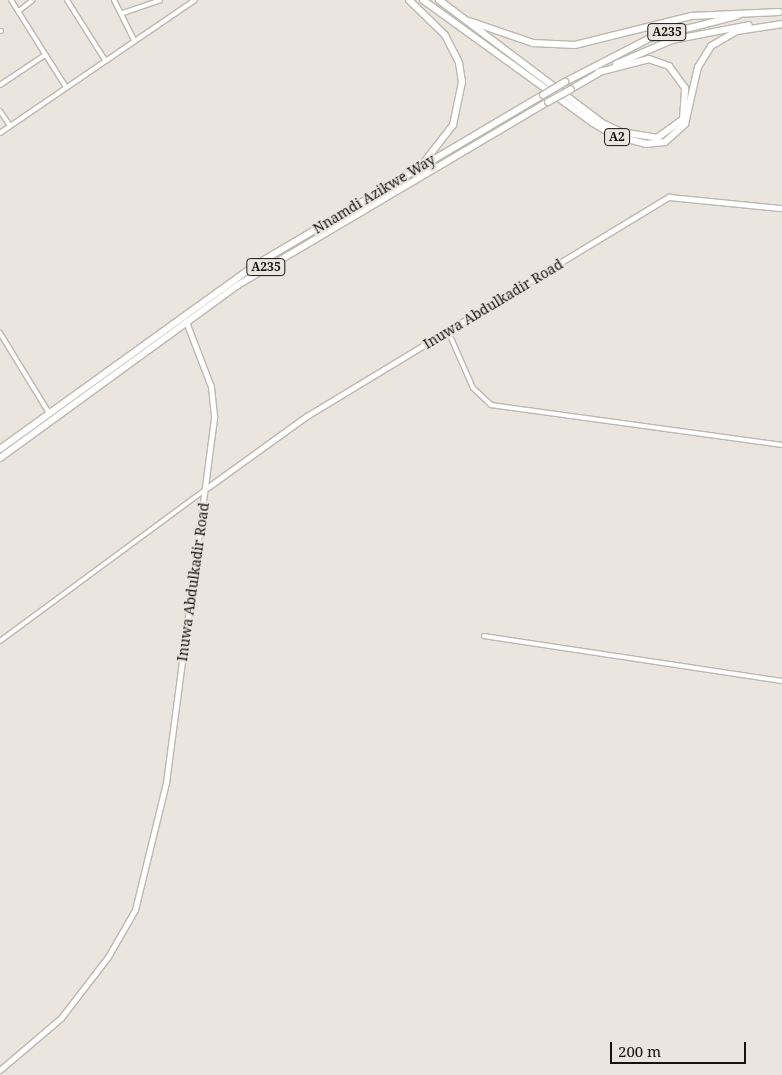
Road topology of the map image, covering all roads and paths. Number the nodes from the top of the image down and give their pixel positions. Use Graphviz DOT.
graph roads {
  1 [pos="11,0"];
  2 [pos="33,0"];
  3 [pos="67,0"];
  4 [pos="114,0"];
  5 [pos="160,0"];
  6 [pos="195,0"];
  7 [pos="410,0"];
  8 [pos="424,0"];
  9 [pos="439,0"];
  10 [pos="20,10"];
  11 [pos="781,12"];
  12 [pos="123,13"];
  13 [pos="468,20"];
  14 [pos="782,24"];
  15 [pos="134,40"];
  16 [pos="45,55"];
  17 [pos="105,60"];
  18 [pos="599,72"];
  19 [pos="0,85"];
  20 [pos="66,87"];
  21 [pos="0,111"];
  22 [pos="10,126"];
  23 [pos="0,133"];
  24 [pos="416,169"];
  25 [pos="782,208"];
  26 [pos="184,317"];
  27 [pos="448,331"];
  28 [pos="0,333"];
  29 [pos="49,413"];
  30 [pos="782,445"];
  31 [pos="0,449"];
  32 [pos="0,458"];
  33 [pos="207,488"];
  34 [pos="484,636"];
  35 [pos="0,641"];
  36 [pos="782,681"];
  37 [pos="0,1070"];
  1 -- 10 [label="street"];
  2 -- 10 [label="street"];
  3 -- 17 [label="street"];
  4 -- 12 [label="street"];
  5 -- 12 [label="street"];
  6 -- 15 [label="street"];
  7 -- 24 [label="highway"];
  8 -- 14 [label="highway, A2"];
  9 -- 13 [label="highway"];
  10 -- 16 [label="street"];
  11 -- 13 [label="highway"];
  11 -- 24 [label="highway, Nnamdi Azikwe Way / A235, bridge"];
  12 -- 15 [label="street"];
  13 -- 18 [label="highway"];
  14 -- 18 [label="highway, Nnamdi Azikwe Way / A235"];
  15 -- 17 [label="street"];
  16 -- 19 [label="street"];
  16 -- 20 [label="street"];
  17 -- 20 [label="street"];
  18 -- 26 [label="highway, Nnamdi Azikwe Way / A235, bridge"];
  20 -- 22 [label="street"];
  21 -- 22 [label="street"];
  22 -- 23 [label="street"];
  24 -- 26 [label="highway, Nnamdi Azikwe Way / A235"];
  25 -- 27 [label="street, Inuwa Abdulkadir Road"];
  26 -- 29 [label="highway, Nnamdi Azikwe Way / A235"];
  26 -- 32 [label="highway, Nnamdi Azikwe Way / A235"];
  26 -- 33 [label="street"];
  27 -- 30 [label="street"];
  27 -- 33 [label="street, Inuwa Abdulkadir Road"];
  28 -- 29 [label="street"];
  29 -- 31 [label="highway, Nnamdi Azikwe Way / A235"];
  33 -- 35 [label="street"];
  33 -- 37 [label="street, Inuwa Abdulkadir Road"];
  34 -- 36 [label="street"];
}
